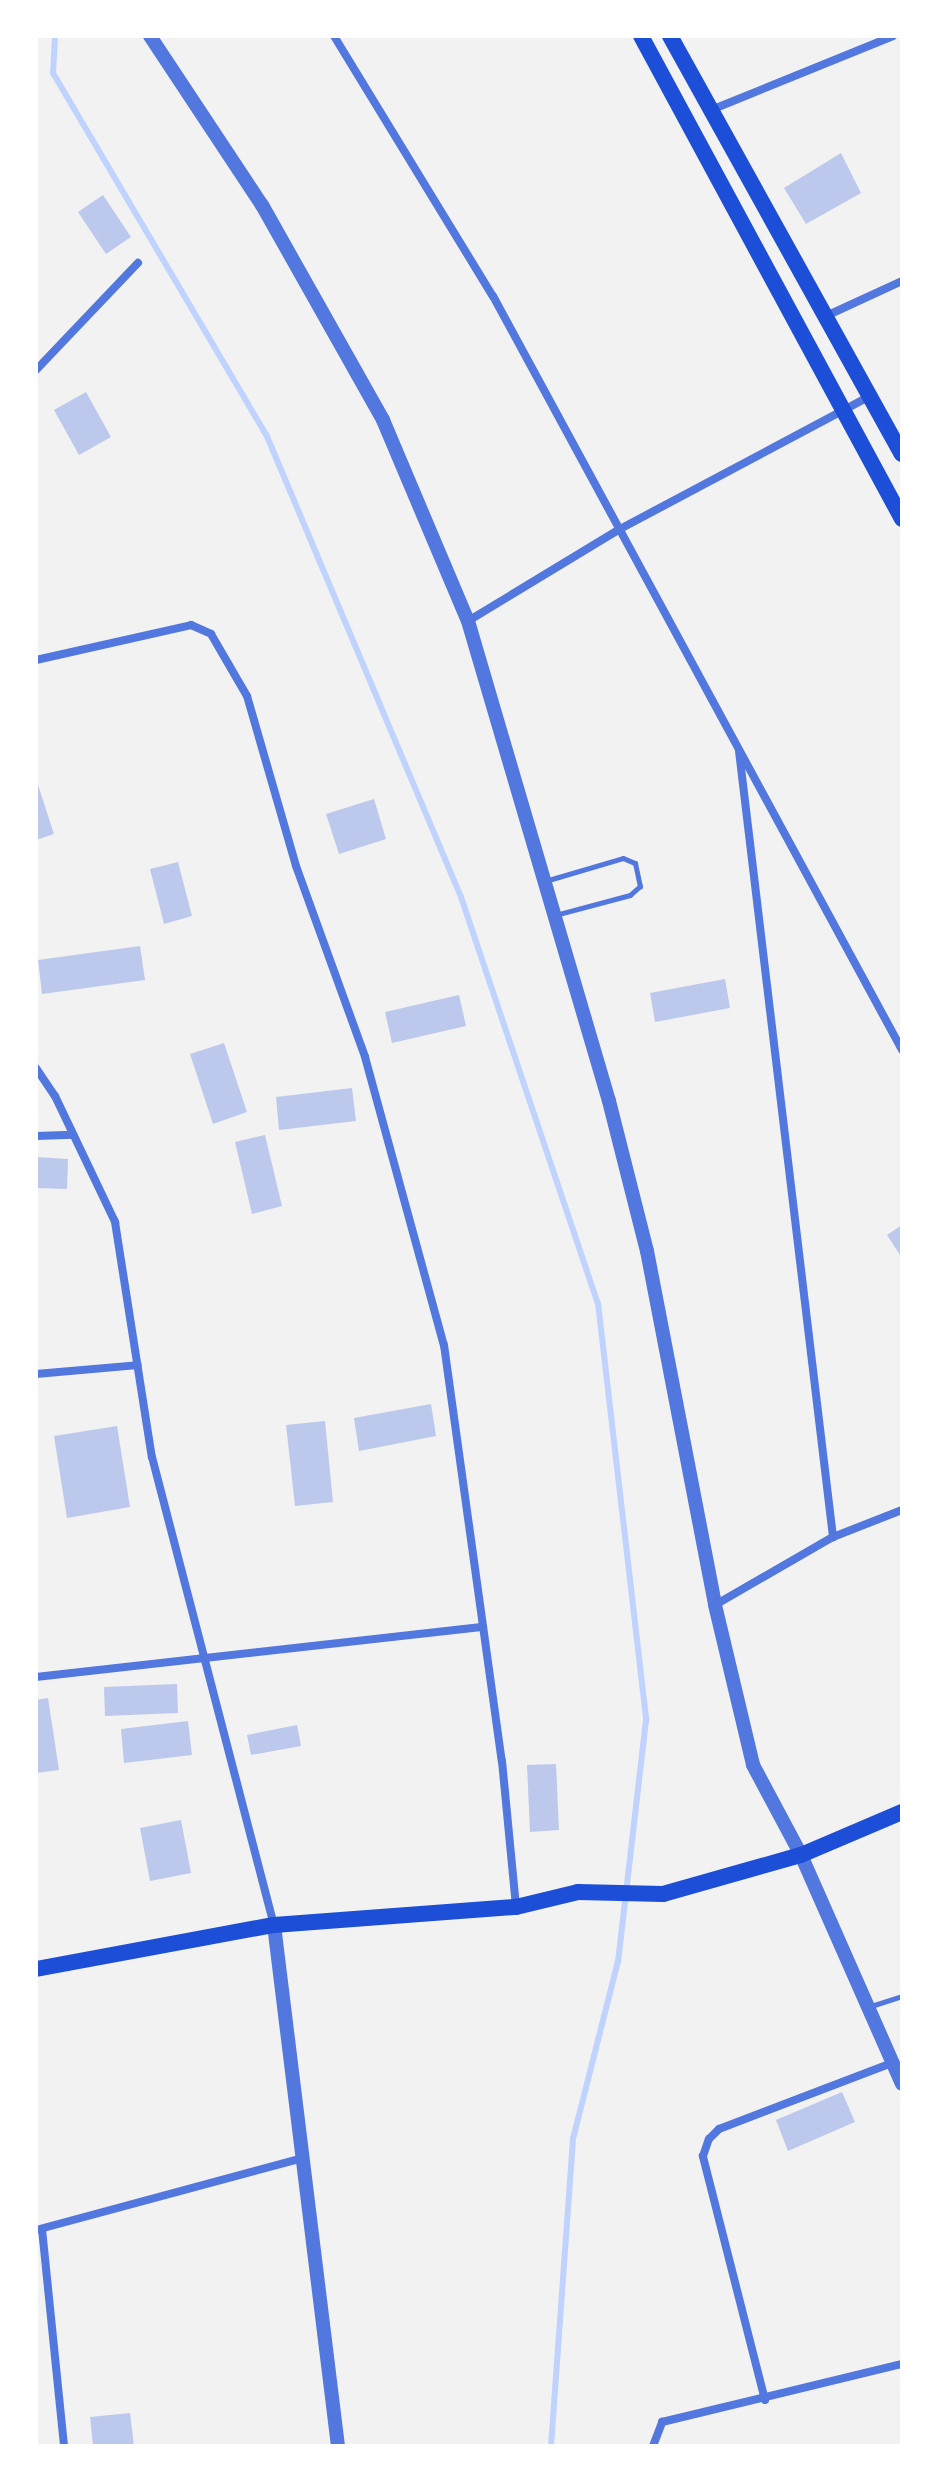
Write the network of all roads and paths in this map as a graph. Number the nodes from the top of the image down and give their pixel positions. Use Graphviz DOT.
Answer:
graph roads {
  1 [pos="150,36"];
  2 [pos="334,36"];
  3 [pos="641,36"];
  4 [pos="670,36"];
  5 [pos="893,36"];
  6 [pos="710,110"];
  7 [pos="138,263"];
  8 [pos="902,281"];
  9 [pos="826,316"];
  10 [pos="36,370"];
  11 [pos="870,396"];
  12 [pos="843,411"];
  13 [pos="902,454"];
  14 [pos="902,519"];
  15 [pos="620,529"];
  16 [pos="468,621"];
  17 [pos="36,660"];
  18 [pos="738,747"];
  19 [pos="544,882"];
  20 [pos="554,916"];
  21 [pos="902,1050"];
  22 [pos="36,1068"];
  23 [pos="73,1135"];
  24 [pos="36,1136"];
  25 [pos="138,1365"];
  26 [pos="36,1374"];
  27 [pos="902,1510"];
  28 [pos="833,1537"];
  29 [pos="715,1605"];
  30 [pos="479,1627"];
  31 [pos="205,1654"];
  32 [pos="36,1677"];
  33 [pos="902,1812"];
  34 [pos="801,1855"];
  35 [pos="516,1907"];
  36 [pos="274,1925"];
  37 [pos="36,1969"];
  38 [pos="902,1996"];
  39 [pos="867,2007"];
  40 [pos="892,2063"];
  41 [pos="902,2084"];
  42 [pos="302,2158"];
  43 [pos="39,2229"];
  44 [pos="902,2364"];
  45 [pos="765,2400"];
  46 [pos="64,2446"];
  47 [pos="338,2446"];
  48 [pos="653,2446"];
  1 -- 16 [label="street"];
  2 -- 15 [label="street"];
  3 -- 12 [label="main road"];
  4 -- 6 [label="main road"];
  5 -- 6 [label="street"];
  6 -- 9 [label="main road"];
  7 -- 10 [label="street"];
  8 -- 9 [label="street"];
  9 -- 11 [label="main road"];
  11 -- 12 [label="street"];
  11 -- 13 [label="main road"];
  12 -- 14 [label="main road"];
  12 -- 15 [label="street"];
  15 -- 16 [label="street"];
  15 -- 18 [label="street"];
  16 -- 19 [label="street"];
  17 -- 30 [label="street"];
  18 -- 21 [label="street"];
  18 -- 28 [label="street"];
  19 -- 20 [label="street"];
  19 -- 20 [label="lane"];
  20 -- 29 [label="street"];
  22 -- 23 [label="street"];
  23 -- 24 [label="street"];
  23 -- 25 [label="street"];
  25 -- 26 [label="street"];
  25 -- 31 [label="street"];
  27 -- 28 [label="street"];
  28 -- 29 [label="street"];
  29 -- 34 [label="street"];
  30 -- 31 [label="street"];
  30 -- 35 [label="street"];
  31 -- 32 [label="street"];
  31 -- 36 [label="street"];
  33 -- 34 [label="main road"];
  34 -- 35 [label="main road"];
  34 -- 39 [label="street"];
  35 -- 36 [label="main road"];
  36 -- 37 [label="main road"];
  36 -- 42 [label="street"];
  38 -- 39 [label="lane"];
  39 -- 40 [label="street"];
  40 -- 41 [label="street"];
  40 -- 45 [label="street"];
  42 -- 43 [label="street"];
  42 -- 47 [label="street"];
  43 -- 46 [label="street"];
  44 -- 45 [label="street"];
  45 -- 48 [label="street"];
}
